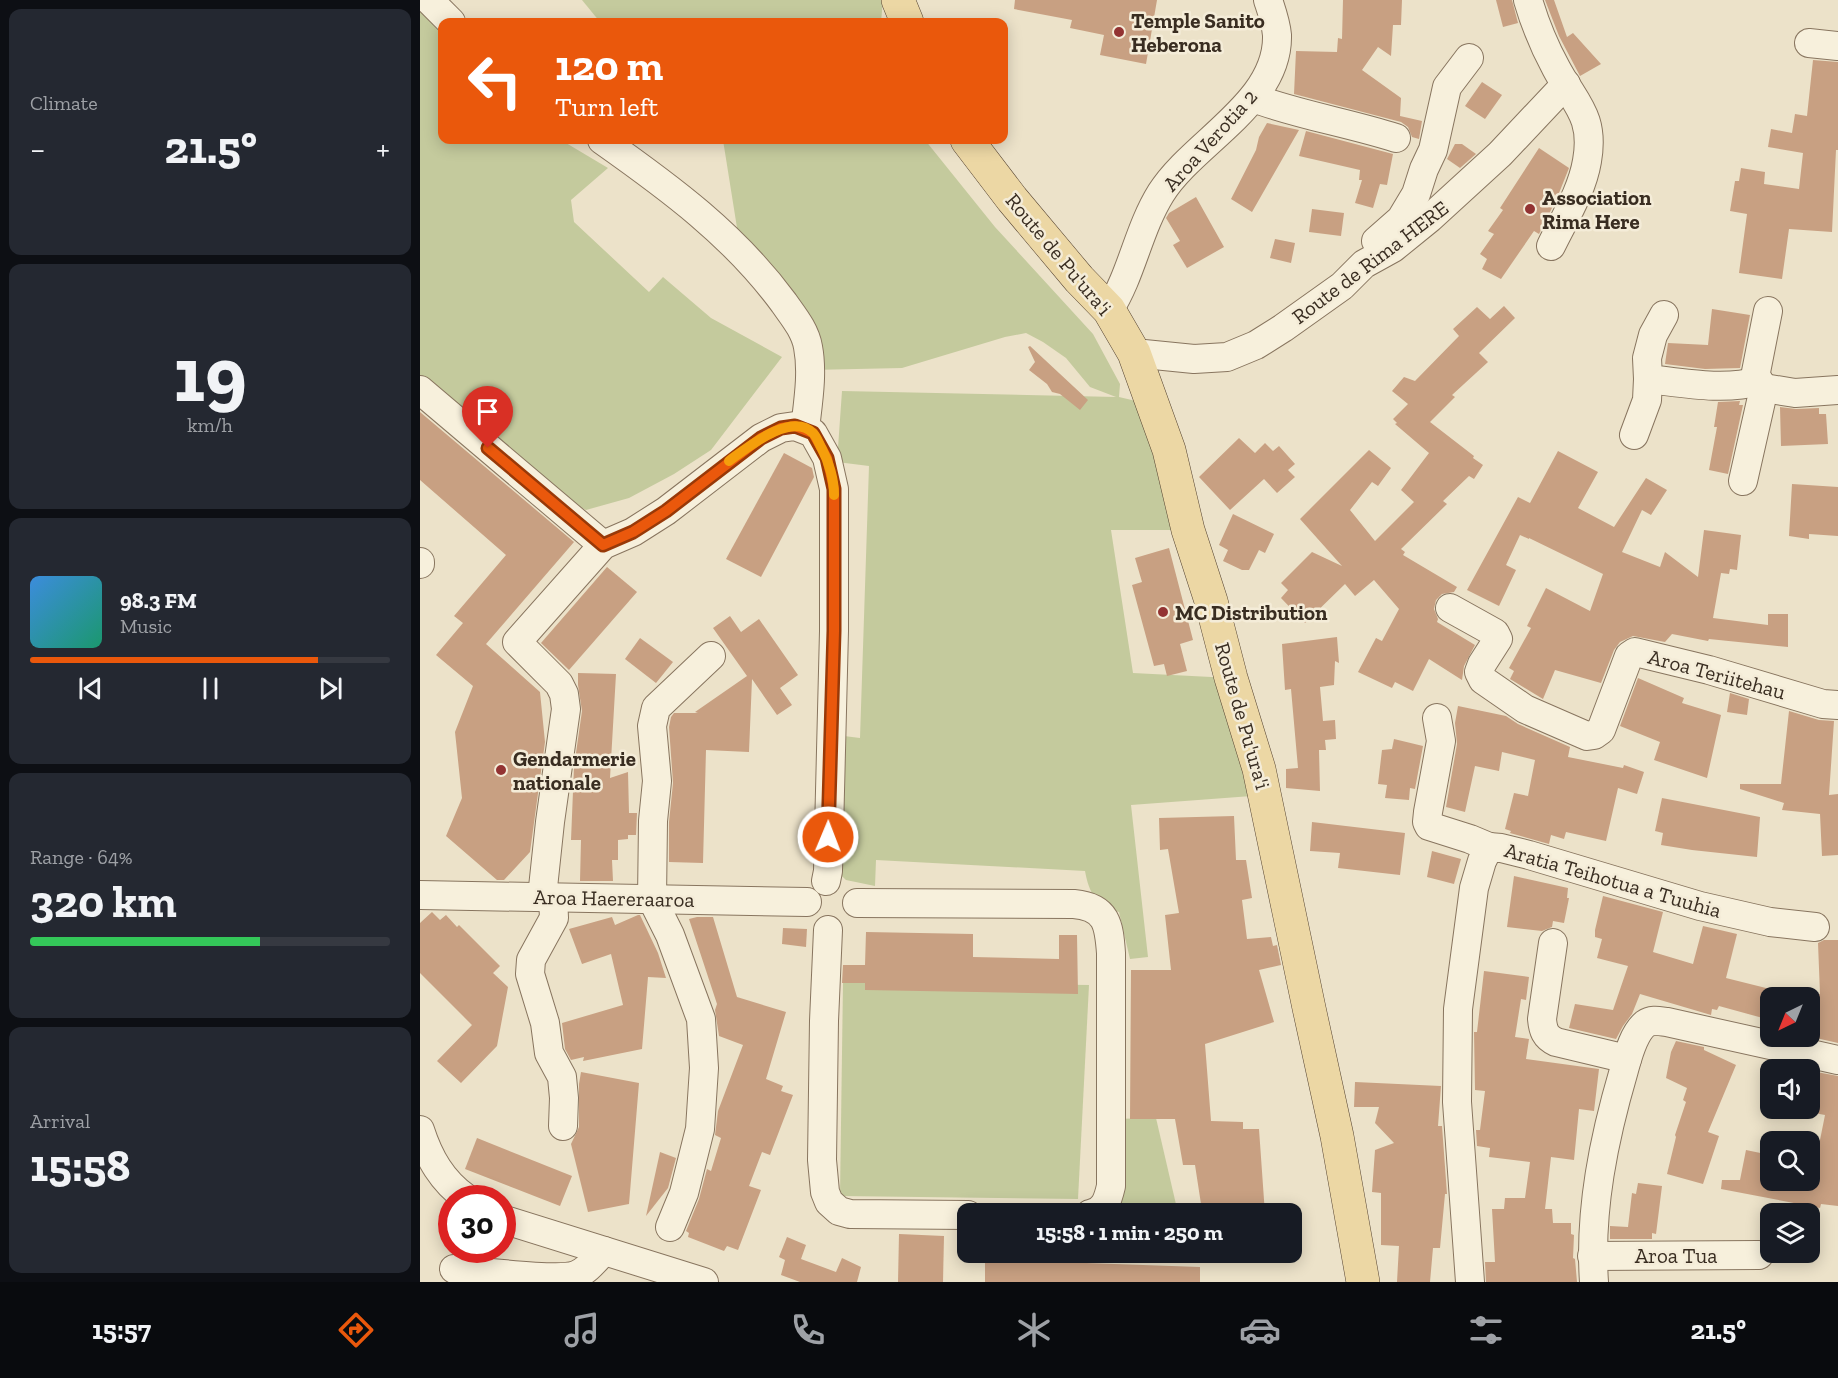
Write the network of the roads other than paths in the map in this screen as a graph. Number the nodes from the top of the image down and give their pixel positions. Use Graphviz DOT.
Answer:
graph roads {
  1 [pos="429,0"];
  2 [pos="898,0"];
  3 [pos="1268,0"];
  4 [pos="1528,0"];
  5 [pos="447,18"];
  6 [pos="905,18"];
  7 [pos="1809,43"];
  8 [pos="1838,46"];
  9 [pos="1469,58"];
  10 [pos="1566,84"];
  11 [pos="1253,98"];
  12 [pos="1396,138"];
  13 [pos="608,144"];
  14 [pos="970,144"];
  15 [pos="1551,246"];
  16 [pos="1342,286"];
  17 [pos="1109,310"];
  18 [pos="1768,311"];
  19 [pos="1664,315"];
  20 [pos="1134,353"];
  21 [pos="1648,379"];
  22 [pos="1761,385"];
  23 [pos="420,390"];
  24 [pos="1838,390"];
  25 [pos="805,429"];
  26 [pos="1634,435"];
  27 [pos="1743,481"];
  28 [pos="603,545"];
  29 [pos="1450,608"];
  30 [pos="711,656"];
  31 [pos="1838,705"];
  32 [pos="1437,718"];
  33 [pos="1489,847"];
  34 [pos="817,891"];
  35 [pos="420,895"];
  36 [pos="547,897"];
  37 [pos="652,899"];
  38 [pos="857,903"];
  39 [pos="1815,927"];
  40 [pos="828,930"];
  41 [pos="1553,943"];
  42 [pos="1628,1059"];
  43 [pos="1838,1060"];
  44 [pos="563,1126"];
  45 [pos="420,1130"];
  46 [pos="426,1164"];
  47 [pos="451,1185"];
  48 [pos="1105,1203"];
  49 [pos="957,1215"];
  50 [pos="516,1223"];
  51 [pos="670,1227"];
  52 [pos="604,1251"];
  53 [pos="1759,1255"];
  54 [pos="454,1269"];
  55 [pos="1593,1269"];
  56 [pos="704,1282"];
  57 [pos="1363,1282"];
  58 [pos="1470,1282"];
  1 -- 5 [label="street"];
  2 -- 6 [label="main road"];
  3 -- 11 [label="street, Aroa Verotia 2"];
  4 -- 10 [label="street"];
  7 -- 8 [label="street"];
  9 -- 16 [label="street"];
  10 -- 15 [label="street"];
  10 -- 16 [label="street, Route de Rima HERE"];
  11 -- 12 [label="street"];
  11 -- 17 [label="street, Aroa Verotia 2"];
  13 -- 25 [label="street"];
  14 -- 17 [label="main road, Route de Pu'ura'i"];
  16 -- 20 [label="street, Route de Rima HERE"];
  17 -- 20 [label="main road, Route de Pu'ura'i"];
  18 -- 22 [label="street"];
  19 -- 21 [label="street"];
  20 -- 57 [label="main road, Route de Pu'ura'i"];
  21 -- 22 [label="street"];
  21 -- 26 [label="street"];
  22 -- 24 [label="street"];
  22 -- 27 [label="street"];
  23 -- 28 [label="street"];
  25 -- 28 [label="street"];
  25 -- 34 [label="street"];
  28 -- 36 [label="street"];
  29 -- 31 [label="street, Aroa Teriitehau"];
  30 -- 37 [label="street"];
  32 -- 33 [label="street"];
  33 -- 39 [label="street, Aratia Teihotua a Tuuhia"];
  33 -- 58 [label="street, Aratia Teihotua a Tuuhia"];
  34 -- 37 [label="street, Aroa Haereraaroa"];
  34 -- 38 [label="street"];
  34 -- 40 [label="street"];
  35 -- 36 [label="street, Aroa Haereraaroa"];
  36 -- 37 [label="street, Aroa Haereraaroa"];
  36 -- 44 [label="street"];
  37 -- 51 [label="street"];
  38 -- 40 [label="street"];
  38 -- 48 [label="street"];
  40 -- 49 [label="street"];
  41 -- 42 [label="street"];
  42 -- 43 [label="street"];
  42 -- 55 [label="street"];
  45 -- 46 [label="street"];
  46 -- 47 [label="street"];
  50 -- 52 [label="street"];
  52 -- 54 [label="street"];
  52 -- 56 [label="street"];
  53 -- 55 [label="street, Aroa Tua"];
}
